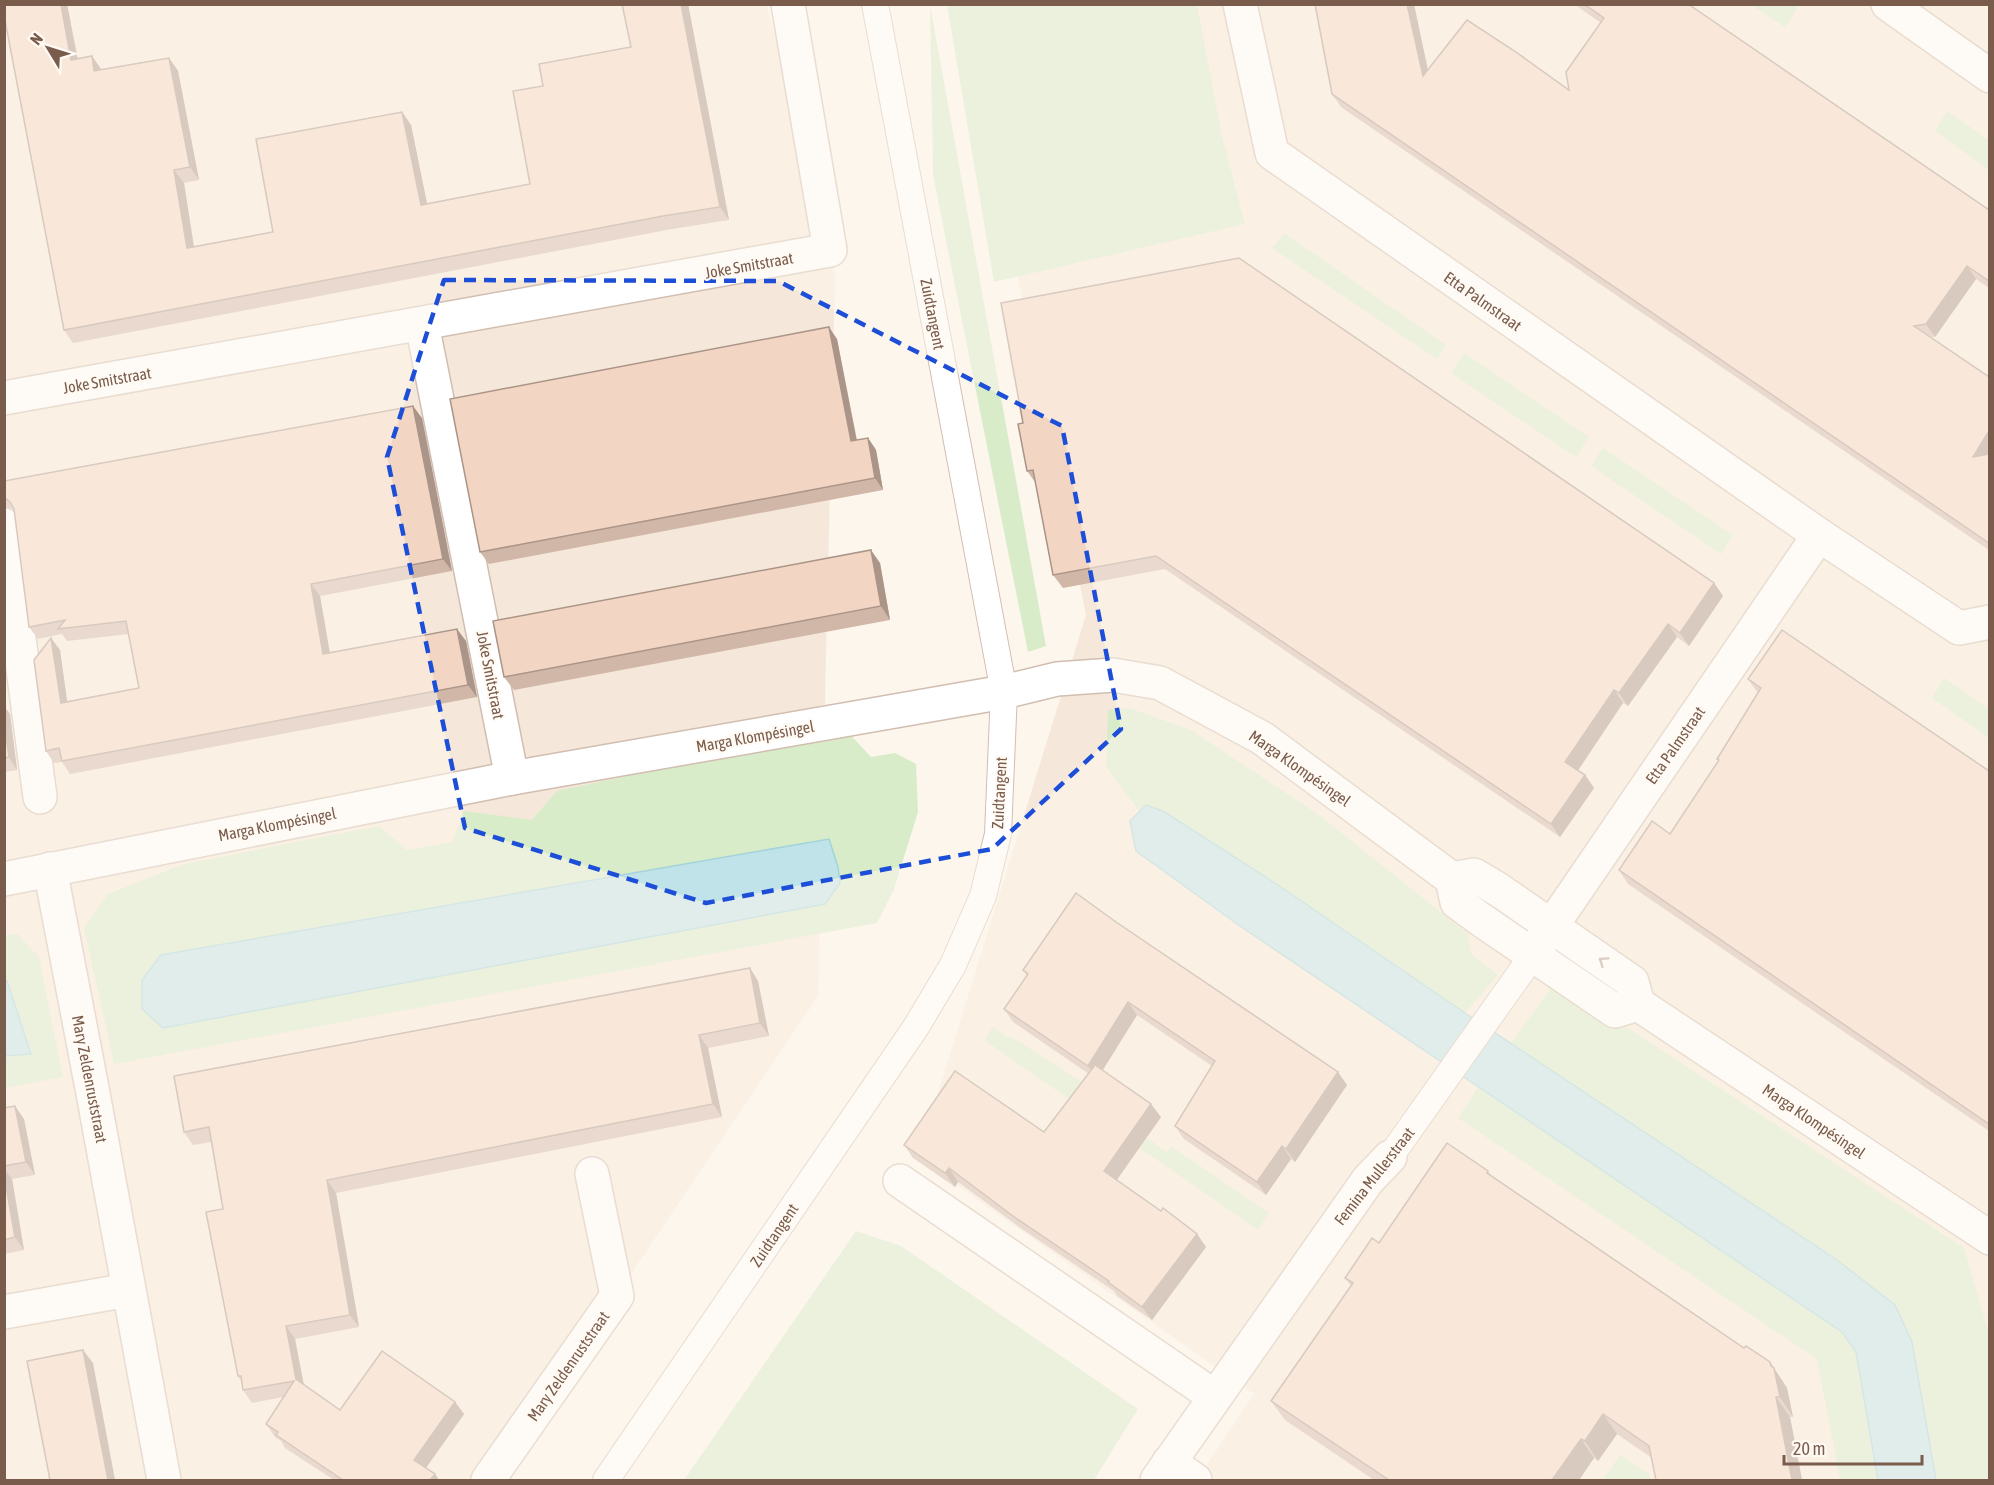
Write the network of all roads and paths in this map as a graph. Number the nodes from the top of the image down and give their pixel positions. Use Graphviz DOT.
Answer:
graph roads {
  1 [pos="788,4"];
  2 [pos="875,4"];
  3 [pos="1240,4"];
  4 [pos="1888,4"];
  5 [pos="1989,76"];
  6 [pos="422,324"];
  7 [pos="4,398"];
  8 [pos="4,525"];
  9 [pos="1820,535"];
  10 [pos="1974,625"];
  11 [pos="1989,649"];
  12 [pos="1004,692"];
  13 [pos="512,778"];
  14 [pos="40,797"];
  15 [pos="50,869"];
  16 [pos="4,879"];
  17 [pos="1452,879"];
  18 [pos="1551,926"];
  19 [pos="1533,954"];
  20 [pos="1638,1004"];
  21 [pos="1390,1157"];
  22 [pos="592,1174"];
  23 [pos="900,1181"];
  24 [pos="1989,1238"];
  25 [pos="128,1290"];
  26 [pos="4,1312"];
  27 [pos="1215,1397"];
  28 [pos="1174,1474"];
  29 [pos="164,1480"];
  30 [pos="488,1480"];
  31 [pos="606,1480"];
  1 -- 6 [label="street, Joke Smitstraat"];
  2 -- 12 [label="lane, Zuidtangent"];
  3 -- 9 [label="street, Etta Palmstraat"];
  4 -- 5 [label="street"];
  6 -- 7 [label="street, Joke Smitstraat"];
  6 -- 13 [label="street, Joke Smitstraat"];
  8 -- 14 [label="street"];
  9 -- 10 [label="street, Etta Palmstraat"];
  9 -- 18 [label="street, Etta Palmstraat"];
  10 -- 11 [label="street, Etta Palmstraat"];
  12 -- 13 [label="street, Marga Klompésingel"];
  12 -- 17 [label="street, Marga Klompésingel"];
  12 -- 31 [label="lane, Zuidtangent"];
  13 -- 15 [label="street, Marga Klompésingel"];
  15 -- 16 [label="street, Marga Klompésingel"];
  15 -- 25 [label="street, Mary Zeldenruststraat"];
  17 -- 18 [label="street"];
  17 -- 19 [label="street"];
  18 -- 19 [label="street, Etta Palmstraat"];
  20 -- 18 [label="street, one-way"];
  19 -- 20 [label="street"];
  19 -- 21 [label="lane, Femina Mullerstraat"];
  20 -- 24 [label="street, Marga Klompésingel"];
  21 -- 27 [label="street, Femina Mullerstraat"];
  22 -- 30 [label="street, Mary Zeldenruststraat"];
  23 -- 27 [label="street"];
  25 -- 26 [label="street"];
  25 -- 29 [label="street, Mary Zeldenruststraat"];
  27 -- 28 [label="street, Femina Mullerstraat"];
}
